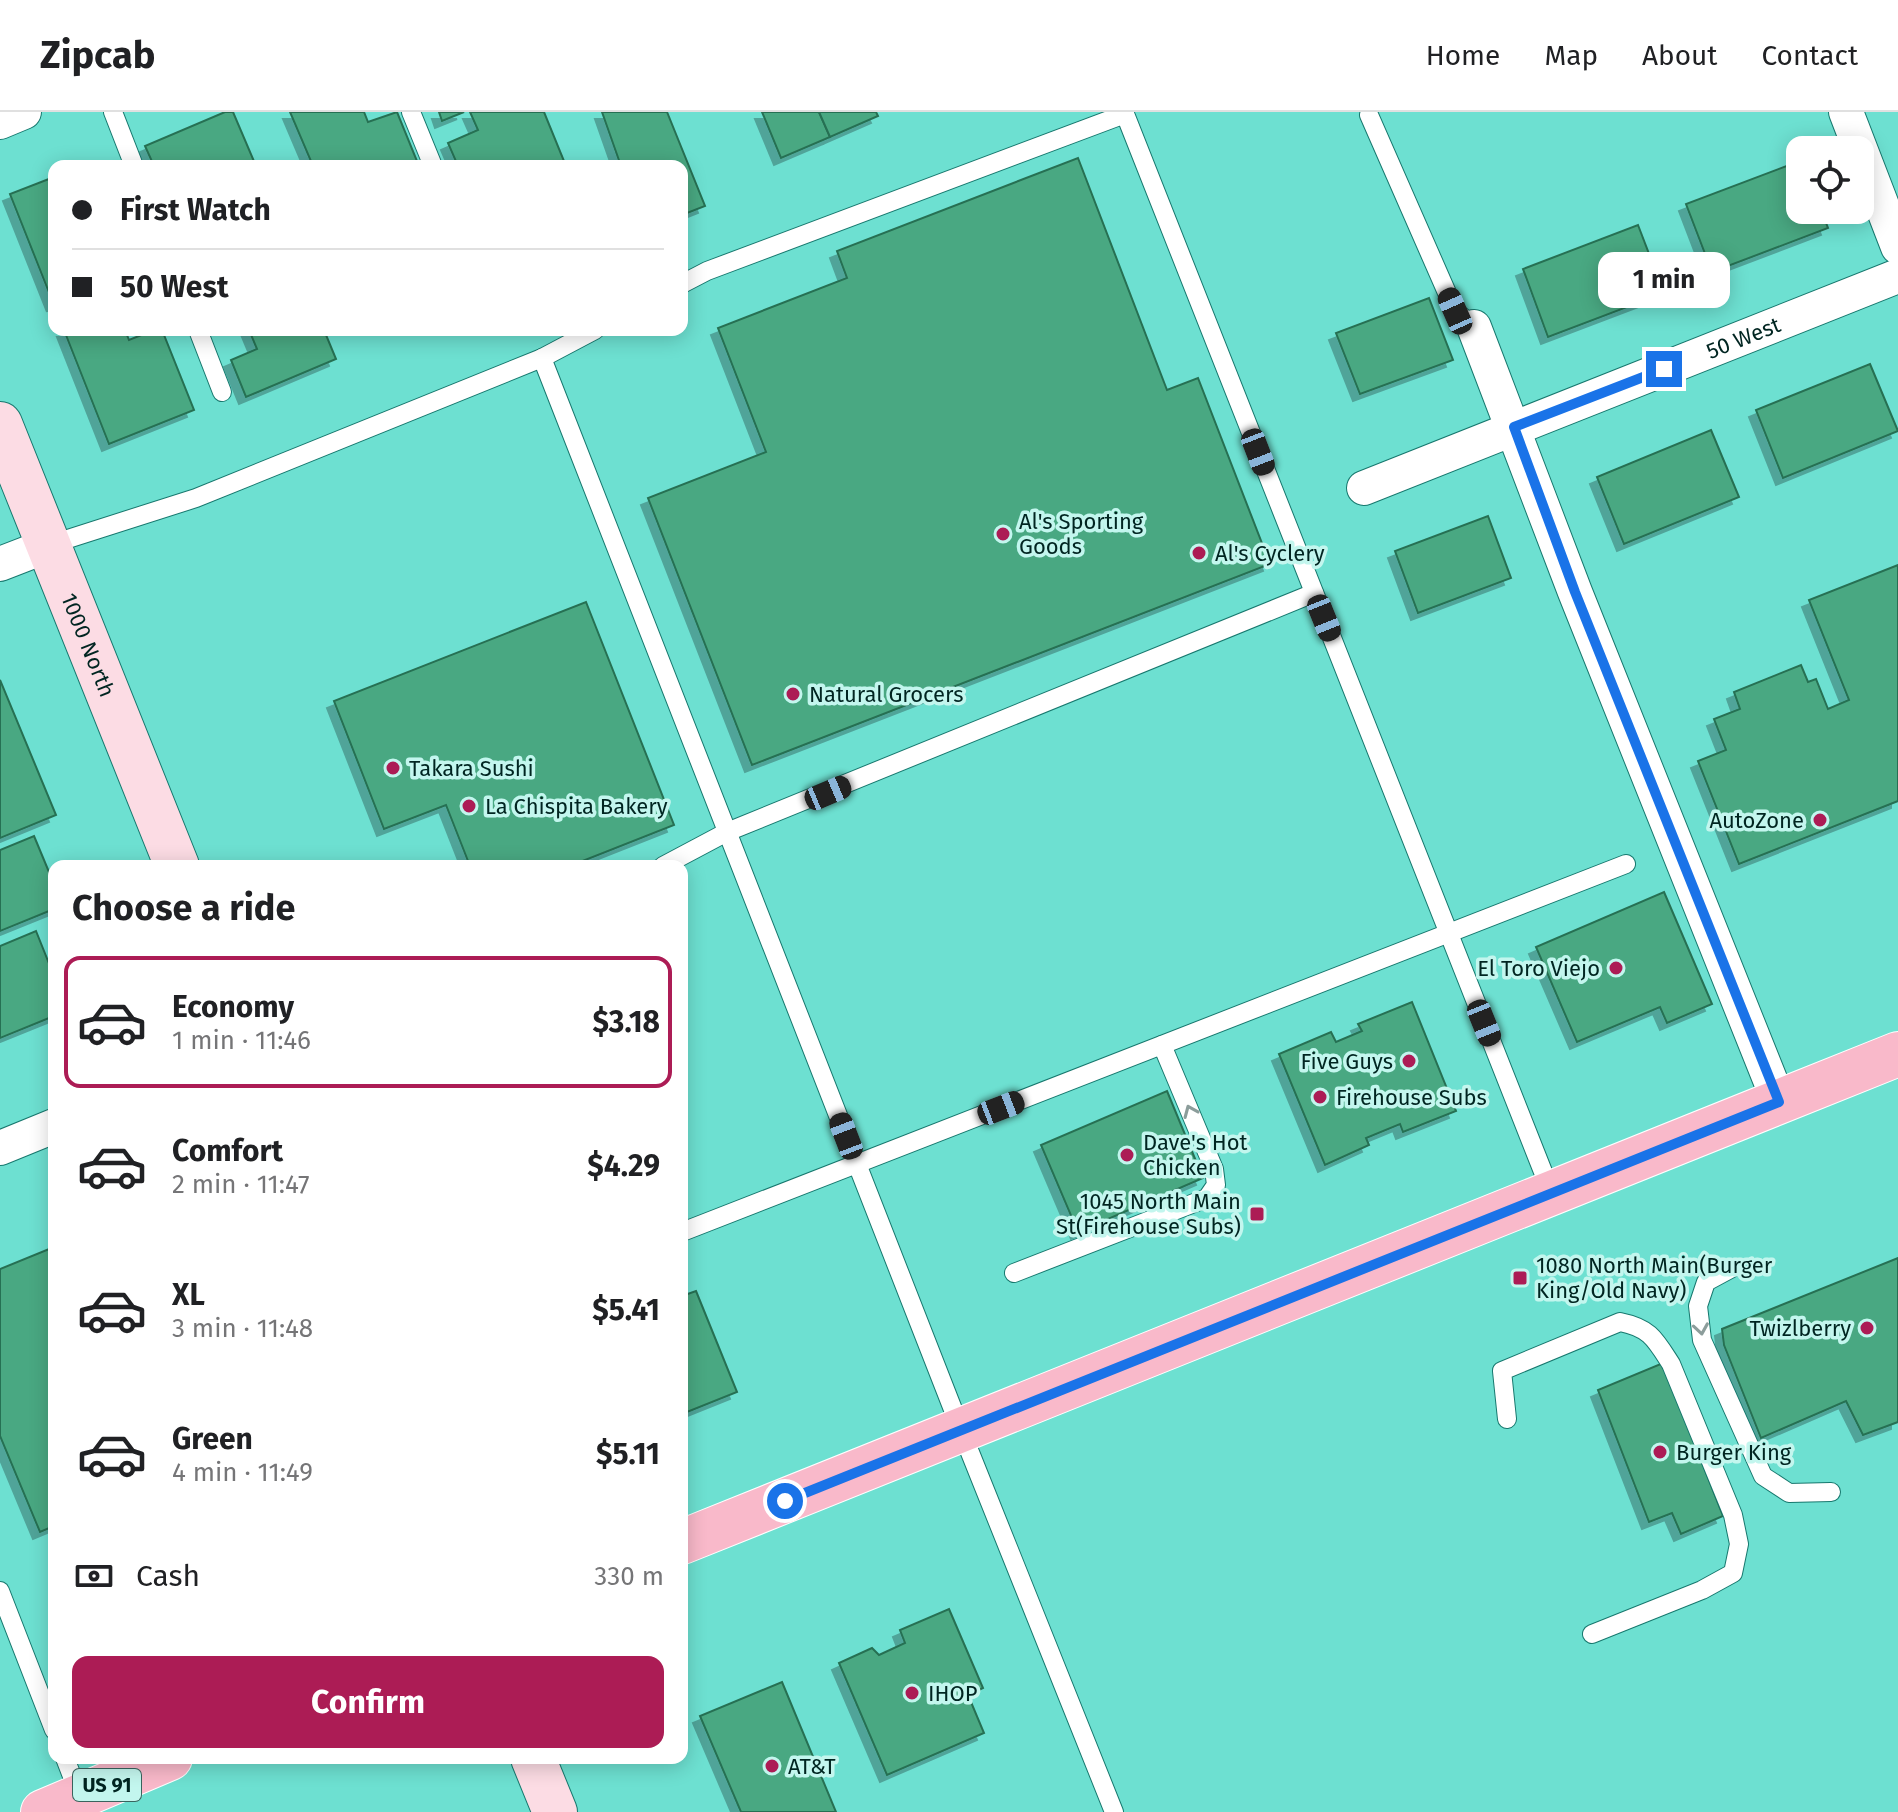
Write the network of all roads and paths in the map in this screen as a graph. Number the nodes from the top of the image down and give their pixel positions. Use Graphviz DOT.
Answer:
graph roads {
  1 [pos="24,112"];
  2 [pos="113,112"];
  3 [pos="411,112"];
  4 [pos="1846,112"];
  5 [pos="1369,115"];
  6 [pos="0,122"];
  7 [pos="132,160"];
  8 [pos="431,160"];
  9 [pos="1898,247"];
  10 [pos="1898,276"];
  11 [pos="688,281"];
  12 [pos="1474,327"];
  13 [pos="200,336"];
  14 [pos="584,336"];
  15 [pos="542,358"];
  16 [pos="222,392"];
  17 [pos="0,424"];
  18 [pos="1514,427"];
  19 [pos="1364,488"];
  20 [pos="49,545"];
  21 [pos="0,564"];
  22 [pos="1314,593"];
  23 [pos="727,832"];
  24 [pos="175,860"];
  25 [pos="674,860"];
  26 [pos="1626,864"];
  27 [pos="1448,933"];
  28 [pos="1162,1045"];
  29 [pos="1898,1054"];
  30 [pos="1779,1102"];
  31 [pos="48,1128"];
  32 [pos="0,1148"];
  33 [pos="857,1164"];
  34 [pos="1551,1192"];
  35 [pos="688,1230"];
  36 [pos="1732,1268"];
  37 [pos="1014,1273"];
  38 [pos="1507,1419"];
  39 [pos="961,1430"];
  40 [pos="1831,1492"];
  41 [pos="688,1540"];
  42 [pos="0,1591"];
  43 [pos="1592,1634"];
  44 [pos="48,1715"];
  45 [pos="149,1764"];
  46 [pos="535,1764"];
  47 [pos="63,1789"];
  48 [pos="555,1812"];
  49 [pos="1114,1812"];
  1 -- 6 [label="street"];
  2 -- 7 [label="lane"];
  3 -- 8 [label="lane"];
  4 -- 9 [label="street"];
  5 -- 12 [label="lane"];
  10 -- 18 [label="street, 50 West"];
  11 -- 22 [label="lane"];
  12 -- 18 [label="street"];
  13 -- 16 [label="lane"];
  14 -- 15 [label="lane"];
  15 -- 20 [label="lane"];
  15 -- 23 [label="lane"];
  17 -- 20 [label="street, 1000 North"];
  18 -- 19 [label="street, 50 West"];
  18 -- 30 [label="street"];
  20 -- 21 [label="street"];
  20 -- 24 [label="street, 1000 North"];
  22 -- 23 [label="lane"];
  22 -- 27 [label="lane"];
  23 -- 25 [label="lane"];
  23 -- 33 [label="lane"];
  26 -- 27 [label="lane"];
  27 -- 28 [label="lane"];
  27 -- 34 [label="lane"];
  28 -- 33 [label="lane"];
  37 -- 28 [label="lane, one-way"];
  29 -- 30 [label="main road"];
  30 -- 34 [label="main road"];
  31 -- 32 [label="street"];
  33 -- 35 [label="lane"];
  33 -- 39 [label="lane"];
  34 -- 39 [label="main road"];
  36 -- 40 [label="lane, one-way"];
  38 -- 43 [label="lane"];
  39 -- 41 [label="main road"];
  39 -- 49 [label="lane"];
  42 -- 44 [label="lane"];
  45 -- 47 [label="main road, US 91"];
  46 -- 48 [label="street"];
}
